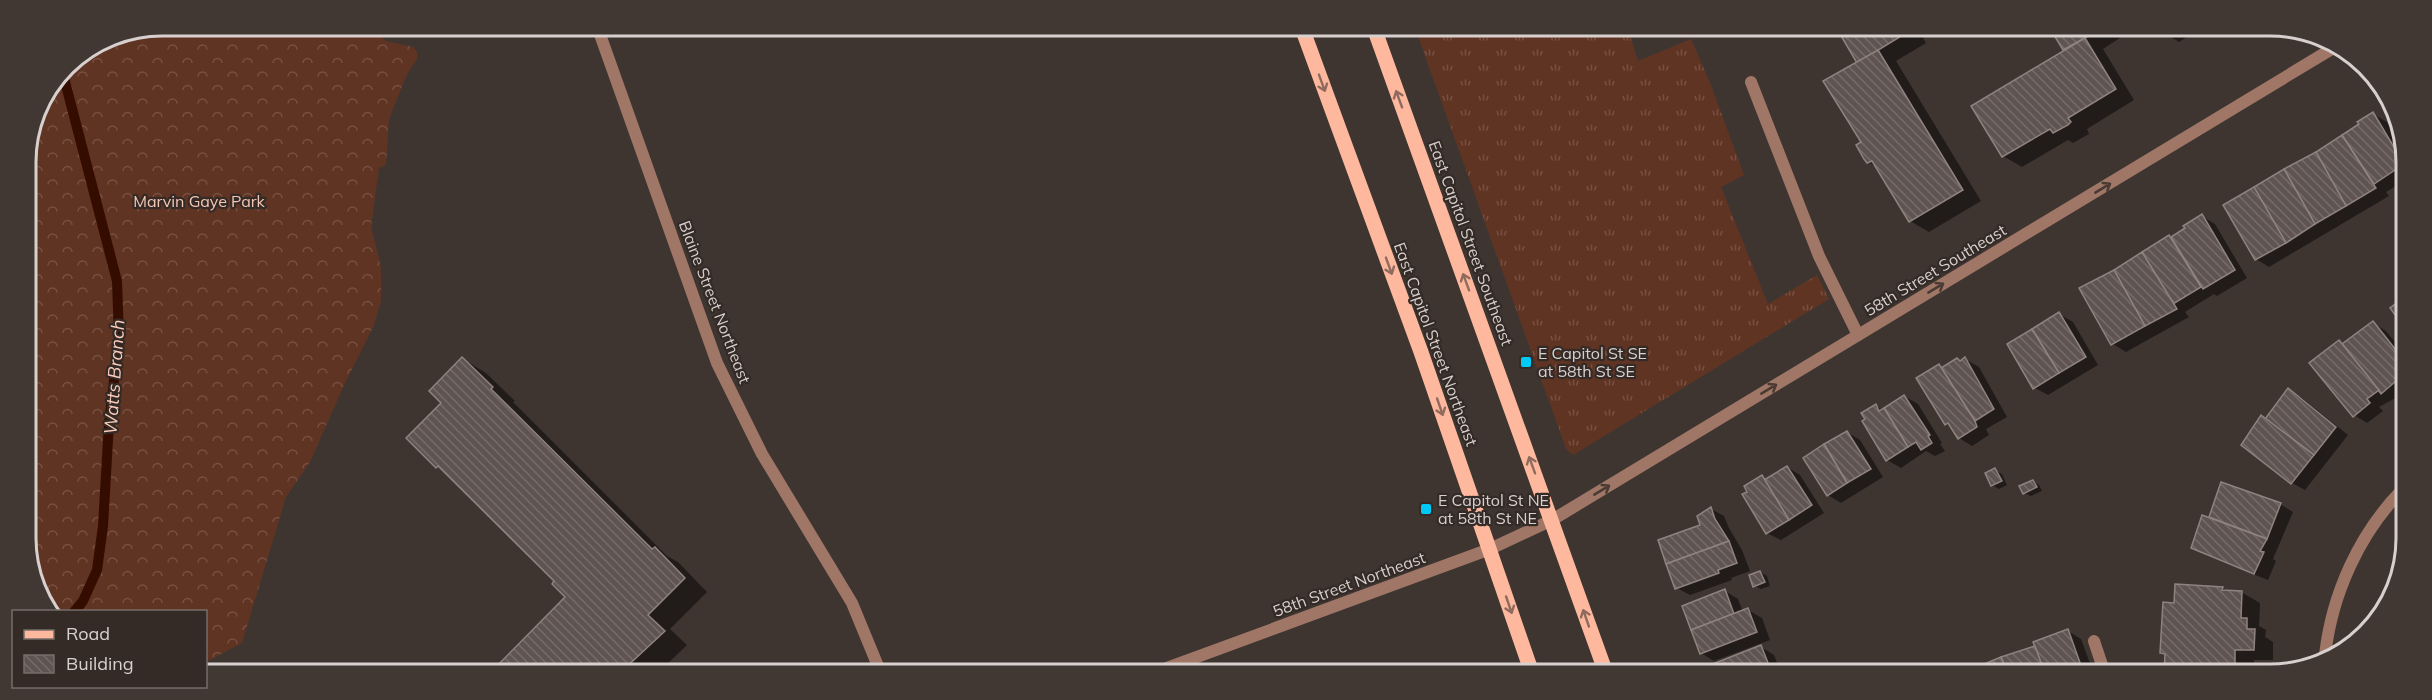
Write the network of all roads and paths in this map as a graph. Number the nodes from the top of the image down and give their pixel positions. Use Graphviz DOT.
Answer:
graph roads {
  1 [pos="601,36"];
  2 [pos="1305,36"];
  3 [pos="1377,36"];
  4 [pos="2329,51"];
  5 [pos="1751,82"];
  6 [pos="1858,335"];
  7 [pos="2396,498"];
  8 [pos="1552,520"];
  9 [pos="1490,549"];
  10 [pos="2094,641"];
  11 [pos="2326,650"];
  12 [pos="877,664"];
  13 [pos="1178,664"];
  14 [pos="1529,664"];
  15 [pos="1603,664"];
  16 [pos="2102,664"];
  1 -- 12 [label="street, Blaine Street Northeast"];
  2 -- 9 [label="main road, East Capitol Street Northeast, one-way"];
  8 -- 3 [label="main road, East Capitol Street Southeast, one-way"];
  6 -- 4 [label="street, 58th Street Southeast, one-way"];
  5 -- 6 [label="street"];
  8 -- 6 [label="street, 58th Street Southeast, one-way"];
  7 -- 11 [label="street"];
  8 -- 9 [label="street, 58th Street Northeast"];
  15 -- 8 [label="main road, East Capitol Street Southeast, one-way"];
  9 -- 13 [label="street, 58th Street Northeast"];
  9 -- 14 [label="main road, East Capitol Street Northeast, one-way"];
  10 -- 16 [label="street"];
}
